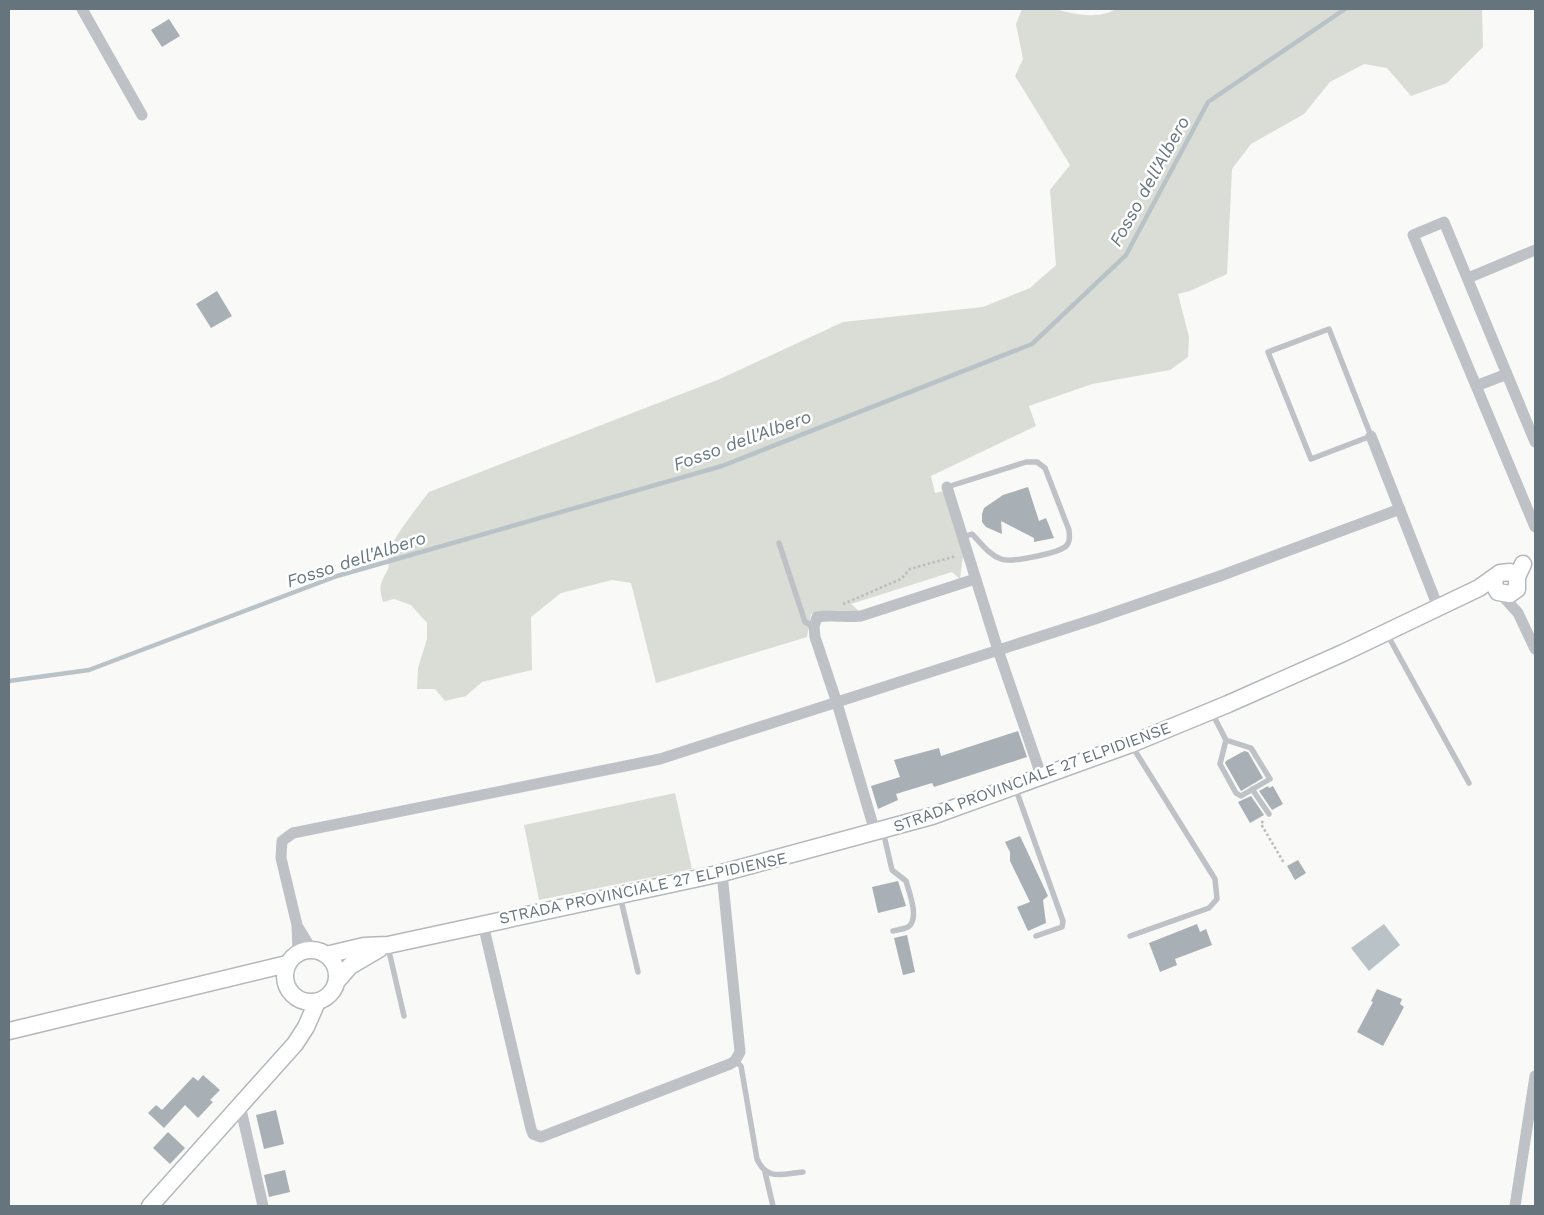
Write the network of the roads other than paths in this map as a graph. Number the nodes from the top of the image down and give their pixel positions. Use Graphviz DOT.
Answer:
graph roads {
  1 [pos="82,9"];
  2 [pos="142,115"];
  3 [pos="1535,250"];
  4 [pos="1468,278"];
  5 [pos="1507,374"];
  6 [pos="1476,386"];
  7 [pos="1371,436"];
  8 [pos="1535,442"];
  9 [pos="947,488"];
  10 [pos="1400,509"];
  11 [pos="1535,527"];
  12 [pos="963,537"];
  13 [pos="779,543"];
  14 [pos="1508,577"];
  15 [pos="976,579"];
  16 [pos="1438,607"];
  17 [pos="1518,613"];
  18 [pos="814,627"];
  19 [pos="1386,632"];
  20 [pos="1535,649"];
  21 [pos="998,650"];
  22 [pos="837,703"];
  23 [pos="1211,711"];
  24 [pos="1226,740"];
  25 [pos="1132,744"];
  26 [pos="1041,775"];
  27 [pos="1469,783"];
  28 [pos="1015,787"];
  29 [pos="1252,790"];
  30 [pos="1269,814"];
  31 [pos="879,832"];
  32 [pos="722,873"];
  33 [pos="620,894"];
  34 [pos="482,924"];
  35 [pos="892,931"];
  36 [pos="1036,936"];
  37 [pos="1130,936"];
  38 [pos="388,945"];
  39 [pos="306,955"];
  40 [pos="258,971"];
  41 [pos="638,972"];
  42 [pos="336,982"];
  43 [pos="290,991"];
  44 [pos="316,1002"];
  45 [pos="404,1016"];
  46 [pos="9,1031"];
  47 [pos="295,1044"];
  48 [pos="735,1061"];
  49 [pos="1535,1076"];
  50 [pos="237,1108"];
  51 [pos="765,1172"];
  52 [pos="803,1172"];
  53 [pos="150,1206"];
  54 [pos="263,1206"];
  55 [pos="773,1206"];
  56 [pos="1516,1206"];
  1 -- 2 [label="street"];
  3 -- 4 [label="street"];
  4 -- 5 [label="street"];
  4 -- 6 [label="street"];
  5 -- 6 [label="street"];
  5 -- 8 [label="street"];
  6 -- 11 [label="street"];
  7 -- 7 [label="lane"];
  7 -- 10 [label="street"];
  9 -- 12 [label="street"];
  9 -- 12 [label="lane"];
  10 -- 16 [label="street"];
  10 -- 21 [label="street"];
  12 -- 15 [label="street"];
  13 -- 18 [label="lane"];
  14 -- 16 [label="main road, STRADA PROVINCIALE 27 ELPIDIENSE"];
  14 -- 17 [label="street"];
  14 -- 17 [label="street"];
  15 -- 18 [label="street"];
  15 -- 21 [label="street"];
  16 -- 19 [label="main road, STRADA PROVINCIALE 27 ELPIDIENSE"];
  17 -- 20 [label="street"];
  18 -- 22 [label="street"];
  19 -- 23 [label="main road, STRADA PROVINCIALE 27 ELPIDIENSE"];
  19 -- 27 [label="lane"];
  21 -- 22 [label="street"];
  21 -- 26 [label="street"];
  22 -- 31 [label="street"];
  22 -- 39 [label="street"];
  23 -- 24 [label="lane"];
  23 -- 25 [label="main road, STRADA PROVINCIALE 27 ELPIDIENSE"];
  24 -- 29 [label="lane"];
  24 -- 29 [label="lane"];
  25 -- 26 [label="main road, STRADA PROVINCIALE 27 ELPIDIENSE"];
  25 -- 37 [label="lane"];
  26 -- 28 [label="main road, STRADA PROVINCIALE 27 ELPIDIENSE"];
  28 -- 31 [label="main road, STRADA PROVINCIALE 27 ELPIDIENSE"];
  28 -- 36 [label="lane"];
  29 -- 30 [label="lane"];
  31 -- 32 [label="main road, STRADA PROVINCIALE 27 ELPIDIENSE"];
  31 -- 35 [label="lane"];
  32 -- 33 [label="main road, STRADA PROVINCIALE 27 ELPIDIENSE"];
  32 -- 48 [label="street"];
  33 -- 34 [label="main road, STRADA PROVINCIALE 27 ELPIDIENSE"];
  33 -- 41 [label="lane"];
  34 -- 38 [label="main road, STRADA PROVINCIALE 27 ELPIDIENSE"];
  34 -- 48 [label="street"];
  38 -- 39 [label="main road, STRADA PROVINCIALE 27 ELPIDIENSE"];
  38 -- 42 [label="main road, STRADA PROVINCIALE 27 ELPIDIENSE"];
  38 -- 45 [label="lane"];
  39 -- 40 [label="main road, STRADA PROVINCIALE 27 ELPIDIENSE"];
  39 -- 42 [label="main road"];
  39 -- 43 [label="main road"];
  40 -- 43 [label="main road"];
  40 -- 46 [label="main road, STRADA PROVINCIALE 27 ELPIDIENSE"];
  42 -- 44 [label="main road, STRADA PROVINCIALE 27 ELPIDIENSE"];
  43 -- 44 [label="main road"];
  43 -- 47 [label="main road"];
  44 -- 47 [label="main road"];
  47 -- 50 [label="main road"];
  48 -- 51 [label="lane"];
  49 -- 56 [label="street"];
  50 -- 53 [label="main road"];
  50 -- 54 [label="street"];
  51 -- 52 [label="lane"];
  51 -- 55 [label="lane"];
}
